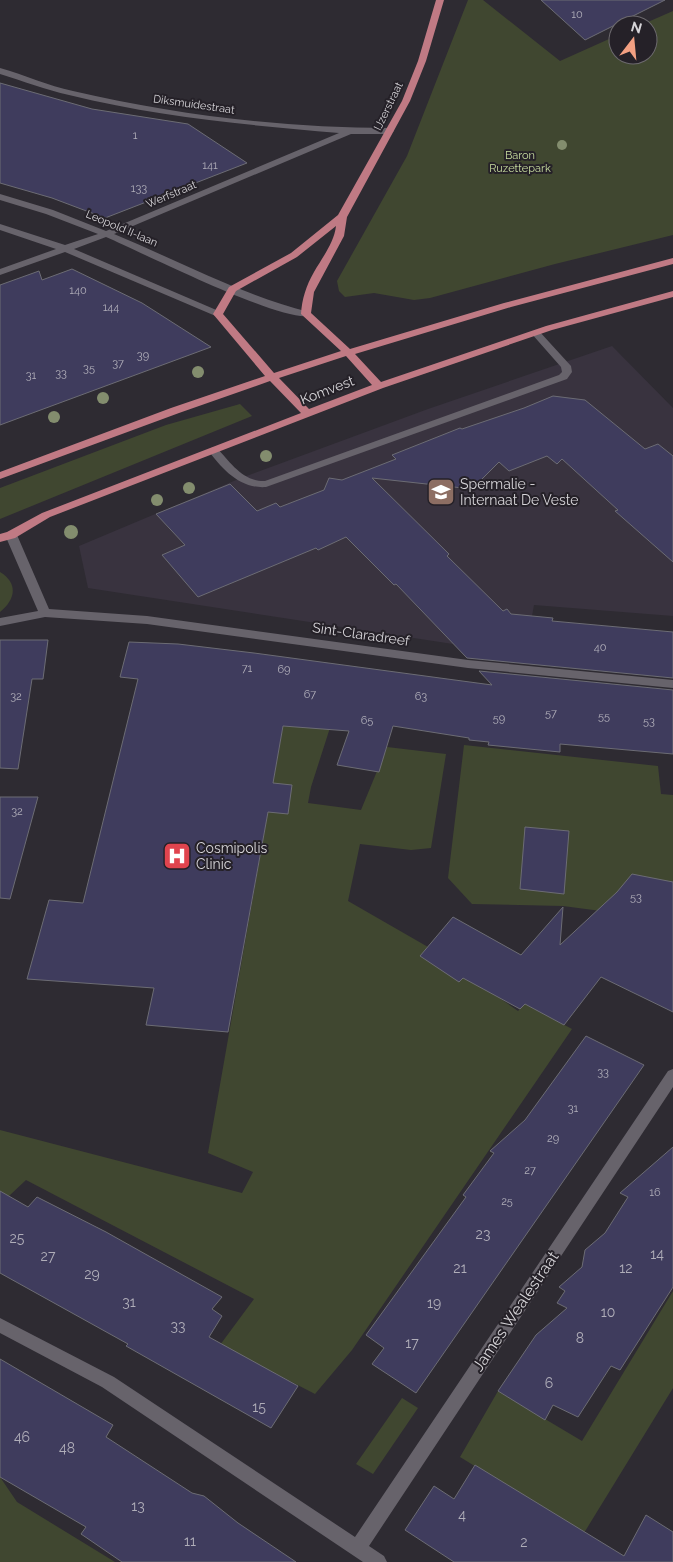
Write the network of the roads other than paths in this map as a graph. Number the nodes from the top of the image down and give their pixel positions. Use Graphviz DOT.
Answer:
graph roads {
  1 [pos="440,0"];
  2 [pos="0,71"];
  3 [pos="349,131"];
  4 [pos="390,131"];
  5 [pos="0,197"];
  6 [pos="342,217"];
  7 [pos="0,226"];
  8 [pos="106,234"];
  9 [pos="64,248"];
  10 [pos="673,261"];
  11 [pos="0,272"];
  12 [pos="232,289"];
  13 [pos="673,294"];
  14 [pos="218,314"];
  15 [pos="306,314"];
  16 [pos="536,333"];
  17 [pos="348,352"];
  18 [pos="272,377"];
  19 [pos="379,386"];
  20 [pos="307,413"];
  21 [pos="213,450"];
  22 [pos="0,476"];
  23 [pos="6,536"];
  24 [pos="45,613"];
  25 [pos="0,622"];
  26 [pos="673,684"];
  27 [pos="673,1075"];
  28 [pos="0,1325"];
  29 [pos="357,1548"];
  30 [pos="378,1562"];
  1 -- 4 [label="main road, IJzerstraat"];
  2 -- 3 [label="street, Diksmuidestraat"];
  3 -- 4 [label="street, Diksmuidestraat"];
  3 -- 8 [label="street, Werfstraat"];
  4 -- 6 [label="main road, IJzerstraat"];
  5 -- 8 [label="street, Leopold II-laan"];
  6 -- 12 [label="main road, IJzerstraat"];
  6 -- 15 [label="main road, IJzerstraat"];
  7 -- 9 [label="street"];
  8 -- 9 [label="street, Werfstraat"];
  8 -- 12 [label="street, Leopold II-laan"];
  9 -- 11 [label="street, Werfstraat"];
  9 -- 14 [label="street"];
  10 -- 17 [label="main road, Komvest"];
  12 -- 14 [label="main road"];
  12 -- 15 [label="street, Leopold II-laan"];
  13 -- 16 [label="main road, Komvest"];
  14 -- 18 [label="main road"];
  15 -- 17 [label="main road, Leopold II-laan"];
  16 -- 19 [label="main road, Komvest"];
  16 -- 21 [label="street"];
  17 -- 18 [label="main road, Komvest"];
  17 -- 19 [label="main road, Leopold II-laan"];
  18 -- 20 [label="main road"];
  18 -- 22 [label="main road, Komvest"];
  19 -- 20 [label="main road, Komvest"];
  20 -- 21 [label="main road, Komvest"];
  21 -- 23 [label="main road, Komvest"];
  23 -- 24 [label="street"];
  24 -- 25 [label="street, Sint-Claradreef"];
  24 -- 26 [label="street, Sint-Claradreef"];
  27 -- 29 [label="street, James Wealestraat"];
  28 -- 29 [label="street"];
  29 -- 30 [label="street"];
}
